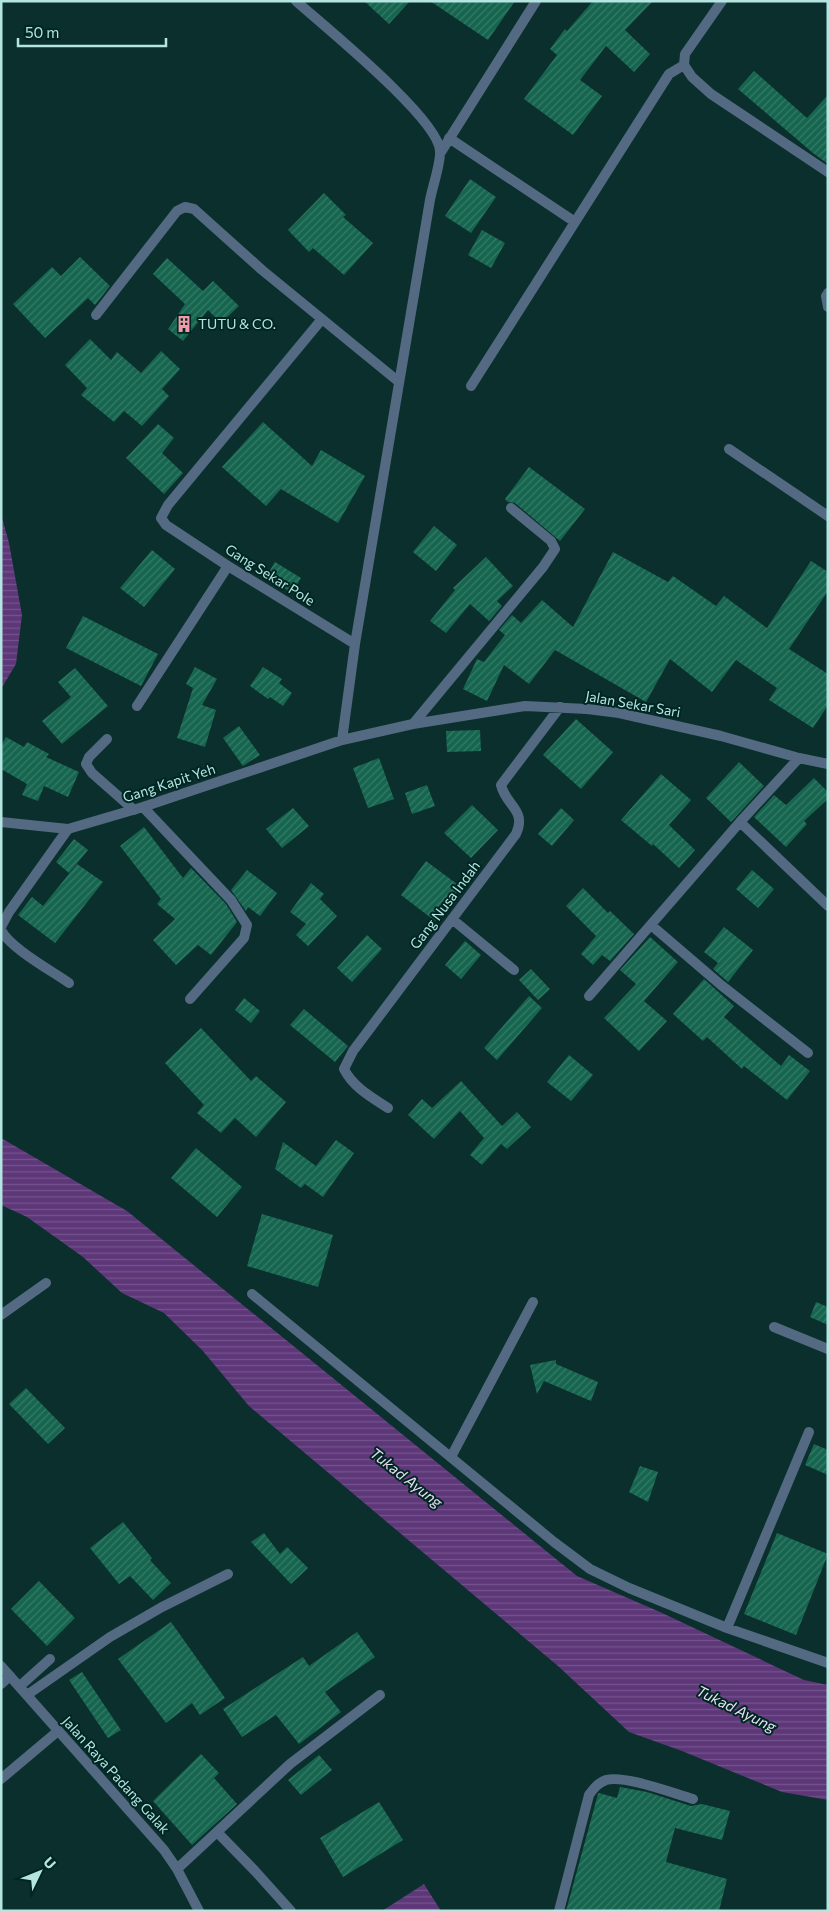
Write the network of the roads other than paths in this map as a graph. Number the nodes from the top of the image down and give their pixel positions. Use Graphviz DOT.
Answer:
graph roads {
  1 [pos="296,1"];
  2 [pos="722,1"];
  3 [pos="535,2"];
  4 [pos="684,65"];
  5 [pos="449,138"];
  6 [pos="441,152"];
  7 [pos="828,172"];
  8 [pos="575,222"];
  9 [pos="828,293"];
  10 [pos="828,306"];
  11 [pos="96,315"];
  12 [pos="322,319"];
  13 [pos="399,382"];
  14 [pos="471,386"];
  15 [pos="729,449"];
  16 [pos="511,508"];
  17 [pos="828,516"];
  18 [pos="228,566"];
  19 [pos="354,644"];
  20 [pos="137,706"];
  21 [pos="560,707"];
  22 [pos="413,724"];
  23 [pos="107,739"];
  24 [pos="342,740"];
  25 [pos="799,758"];
  26 [pos="828,764"];
  27 [pos="139,808"];
  28 [pos="1,822"];
  29 [pos="740,822"];
  30 [pos="68,829"];
  31 [pos="828,906"];
  32 [pos="452,919"];
  33 [pos="651,925"];
  34 [pos="1,929"];
  35 [pos="514,970"];
  36 [pos="69,983"];
  37 [pos="590,996"];
  38 [pos="190,999"];
  39 [pos="808,1053"];
  40 [pos="388,1108"];
  41 [pos="46,1284"];
  42 [pos="252,1294"];
  43 [pos="532,1302"];
  44 [pos="1,1315"];
  45 [pos="774,1327"];
  46 [pos="828,1349"];
  47 [pos="809,1432"];
  48 [pos="451,1457"];
  49 [pos="228,1574"];
  50 [pos="727,1628"];
  51 [pos="50,1659"];
  52 [pos="828,1663"];
  53 [pos="1,1666"];
  54 [pos="10,1676"];
  55 [pos="1,1684"];
  56 [pos="20,1686"];
  57 [pos="27,1695"];
  58 [pos="380,1695"];
  59 [pos="58,1731"];
  60 [pos="1,1779"];
  61 [pos="693,1798"];
  62 [pos="218,1833"];
  63 [pos="177,1869"];
  64 [pos="199,1911"];
  65 [pos="291,1911"];
  66 [pos="559,1911"];
  1 -- 6 [label="street"];
  2 -- 4 [label="street"];
  3 -- 5 [label="street"];
  4 -- 7 [label="street"];
  4 -- 8 [label="street"];
  5 -- 6 [label="street"];
  5 -- 8 [label="street"];
  6 -- 13 [label="street"];
  8 -- 14 [label="street"];
  9 -- 10 [label="street"];
  11 -- 12 [label="street"];
  12 -- 13 [label="street"];
  12 -- 18 [label="street, Gang Sekar Pole"];
  13 -- 19 [label="street"];
  15 -- 17 [label="street"];
  16 -- 22 [label="street"];
  18 -- 19 [label="street, Gang Sekar Pole"];
  18 -- 20 [label="street"];
  19 -- 24 [label="street"];
  21 -- 22 [label="street, Jalan Sekar Sari"];
  21 -- 25 [label="street, Jalan Sekar Sari"];
  21 -- 32 [label="street, Gang Nusa Indah"];
  22 -- 24 [label="street, Jalan Sekar Sari"];
  23 -- 27 [label="street"];
  24 -- 27 [label="street, Gang Kapit Yeh"];
  25 -- 26 [label="street, Jalan Sekar Sari"];
  25 -- 29 [label="street"];
  27 -- 30 [label="street, Gang Kapit Yeh"];
  27 -- 38 [label="street"];
  28 -- 30 [label="street, Gang Kapit Yeh"];
  29 -- 31 [label="street"];
  29 -- 33 [label="street"];
  30 -- 34 [label="street"];
  32 -- 35 [label="street"];
  32 -- 40 [label="street, Gang Nusa Indah"];
  33 -- 37 [label="street"];
  33 -- 39 [label="street"];
  34 -- 36 [label="street"];
  41 -- 44 [label="street"];
  42 -- 48 [label="street"];
  43 -- 48 [label="street"];
  45 -- 46 [label="street"];
  47 -- 50 [label="street"];
  48 -- 50 [label="street"];
  49 -- 57 [label="street"];
  50 -- 52 [label="street"];
  51 -- 56 [label="street"];
  53 -- 54 [label="street, Jalan Raya Padang Galak"];
  54 -- 55 [label="street"];
  54 -- 56 [label="street, Jalan Raya Padang Galak"];
  56 -- 57 [label="street, Jalan Raya Padang Galak"];
  57 -- 59 [label="street, Jalan Raya Padang Galak"];
  58 -- 62 [label="street"];
  59 -- 60 [label="street"];
  59 -- 63 [label="street, Jalan Raya Padang Galak"];
  61 -- 66 [label="street"];
  62 -- 63 [label="street"];
  62 -- 65 [label="street"];
  63 -- 64 [label="street, Jalan Raya Padang Galak"];
}
